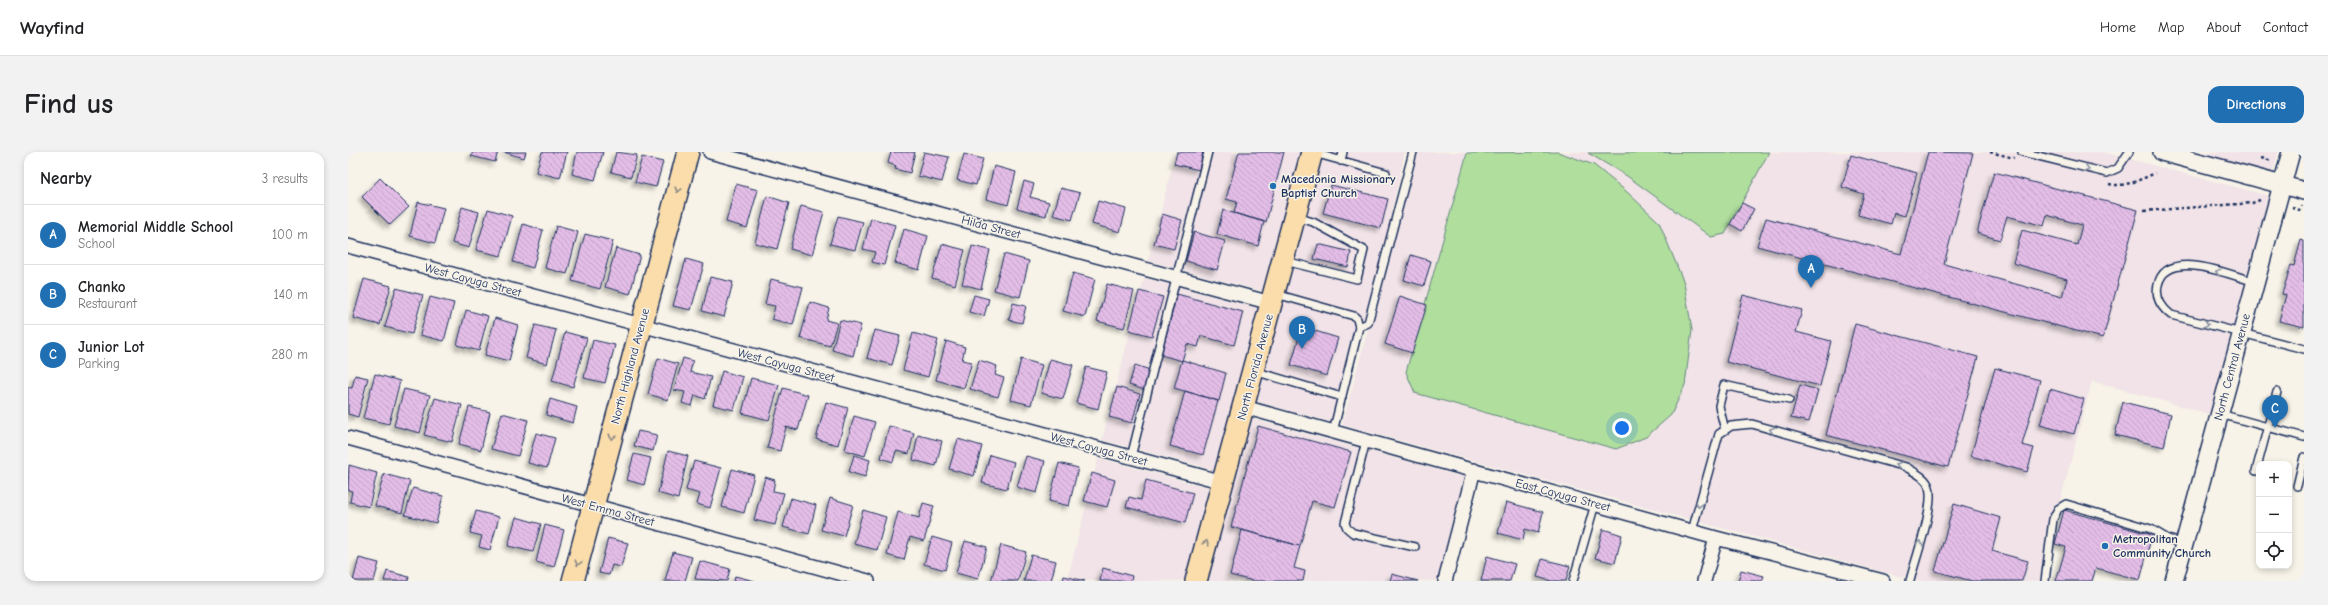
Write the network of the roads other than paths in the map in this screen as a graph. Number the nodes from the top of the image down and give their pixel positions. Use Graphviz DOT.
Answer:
graph roads {
  1 [pos="688,152"];
  2 [pos="710,152"];
  3 [pos="1208,152"];
  4 [pos="1312,152"];
  5 [pos="1344,152"];
  6 [pos="1413,152"];
  7 [pos="2022,152"];
  8 [pos="2129,152"];
  9 [pos="2162,152"];
  10 [pos="2291,152"];
  11 [pos="1341,161"];
  12 [pos="1386,173"];
  13 [pos="2283,184"];
  14 [pos="2304,191"];
  15 [pos="1295,216"];
  16 [pos="348,246"];
  17 [pos="1283,260"];
  18 [pos="1176,277"];
  19 [pos="2255,282"];
  20 [pos="1272,298"];
  21 [pos="641,326"];
  22 [pos="1359,327"];
  23 [pos="2242,334"];
  24 [pos="2304,349"];
  25 [pos="1254,371"];
  26 [pos="2278,392"];
  27 [pos="1342,398"];
  28 [pos="1790,400"];
  29 [pos="1244,408"];
  30 [pos="2219,414"];
  31 [pos="2268,428"];
  32 [pos="1725,430"];
  33 [pos="1333,432"];
  34 [pos="348,438"];
  35 [pos="2304,438"];
  36 [pos="1366,441"];
  37 [pos="1131,457"];
  38 [pos="2304,457"];
  39 [pos="2259,461"];
  40 [pos="1474,470"];
  41 [pos="1223,482"];
  42 [pos="2297,486"];
  43 [pos="1595,504"];
  44 [pos="593,506"];
  45 [pos="1692,531"];
  46 [pos="1716,538"];
  47 [pos="2184,544"];
  48 [pos="1415,547"];
  49 [pos="573,581"];
  50 [pos="868,581"];
  51 [pos="1196,581"];
  52 [pos="1445,581"];
  53 [pos="1573,581"];
  54 [pos="1704,581"];
  55 [pos="1883,581"];
  56 [pos="1910,581"];
  57 [pos="2045,581"];
  58 [pos="2174,581"];
  1 -- 21 [label="main road, North Highland Avenue, one-way"];
  2 -- 18 [label="street, Hilda Street"];
  3 -- 18 [label="lane"];
  4 -- 11 [label="lane"];
  4 -- 15 [label="main road, North Florida Avenue"];
  5 -- 11 [label="lane"];
  6 -- 22 [label="lane"];
  7 -- 8 [label="lane, one-way"];
  9 -- 13 [label="street"];
  10 -- 13 [label="street, North Central Avenue"];
  11 -- 12 [label="lane"];
  13 -- 14 [label="street"];
  13 -- 19 [label="street, North Central Avenue"];
  15 -- 17 [label="main road, North Florida Avenue"];
  15 -- 17 [label="lane"];
  16 -- 21 [label="street, West Cayuga Street"];
  17 -- 20 [label="main road, North Florida Avenue"];
  18 -- 20 [label="street, Hilda Street"];
  18 -- 37 [label="lane"];
  19 -- 23 [label="street, North Central Avenue"];
  19 -- 23 [label="lane, one-way"];
  20 -- 22 [label="lane"];
  20 -- 25 [label="main road, North Florida Avenue"];
  21 -- 37 [label="street, West Cayuga Street"];
  21 -- 44 [label="main road, North Highland Avenue, one-way"];
  22 -- 27 [label="lane"];
  23 -- 24 [label="lane"];
  23 -- 30 [label="street, North Central Avenue"];
  25 -- 27 [label="lane"];
  25 -- 29 [label="main road, North Florida Avenue"];
  26 -- 31 [label="lane"];
  27 -- 33 [label="lane"];
  28 -- 32 [label="lane"];
  29 -- 33 [label="street, East Cayuga Street"];
  29 -- 41 [label="main road, North Florida Avenue"];
  30 -- 31 [label="lane"];
  30 -- 47 [label="street, North Central Avenue"];
  31 -- 35 [label="lane"];
  31 -- 39 [label="lane"];
  32 -- 45 [label="lane, one-way"];
  56 -- 32 [label="lane, one-way"];
  33 -- 36 [label="street, East Cayuga Street"];
  34 -- 44 [label="street, West Emma Street"];
  36 -- 40 [label="street, East Cayuga Street"];
  36 -- 48 [label="lane"];
  37 -- 41 [label="street, West Cayuga Street"];
  38 -- 42 [label="lane"];
  40 -- 43 [label="street, East Cayuga Street"];
  40 -- 52 [label="street"];
  51 -- 41 [label="main road, North Florida Avenue, one-way"];
  43 -- 45 [label="street, East Cayuga Street"];
  43 -- 53 [label="lane"];
  44 -- 49 [label="main road, North Highland Avenue, one-way"];
  44 -- 50 [label="street, West Emma Street"];
  45 -- 46 [label="street, East Cayuga Street"];
  46 -- 54 [label="street"];
  46 -- 55 [label="street, East Cayuga Street"];
  47 -- 57 [label="lane"];
  47 -- 58 [label="street, North Central Avenue"];
}
